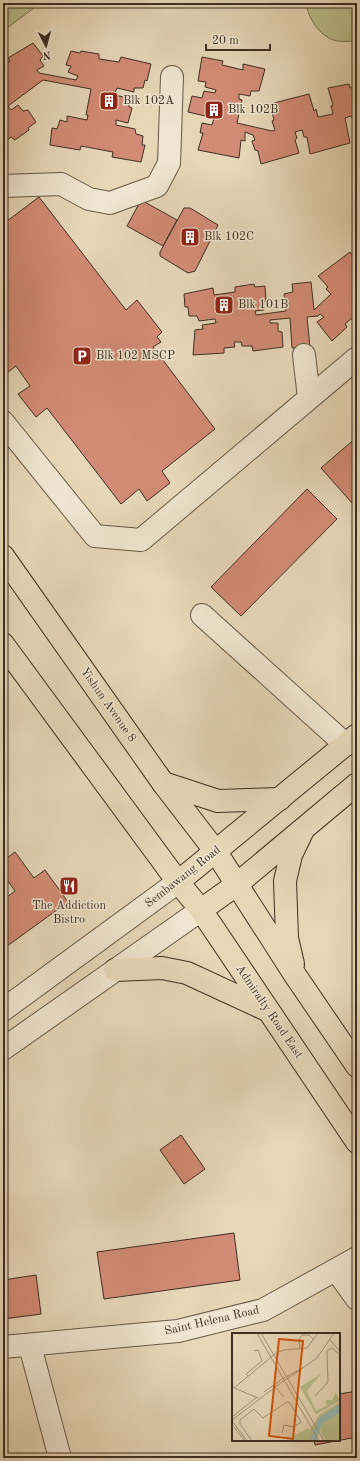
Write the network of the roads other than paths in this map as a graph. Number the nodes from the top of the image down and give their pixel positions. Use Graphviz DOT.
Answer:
graph roads {
  1 [pos="172,77"];
  2 [pos="3,186"];
  3 [pos="304,355"];
  4 [pos="357,358"];
  5 [pos="309,398"];
  6 [pos="3,422"];
  7 [pos="3,556"];
  8 [pos="202,615"];
  9 [pos="3,644"];
  10 [pos="352,740"];
  11 [pos="163,783"];
  12 [pos="357,784"];
  13 [pos="280,799"];
  14 [pos="303,829"];
  15 [pos="216,852"];
  16 [pos="178,882"];
  17 [pos="236,885"];
  18 [pos="201,910"];
  19 [pos="115,970"];
  20 [pos="295,975"];
  21 [pos="3,1010"];
  22 [pos="267,1010"];
  23 [pos="3,1049"];
  24 [pos="357,1066"];
  25 [pos="357,1142"];
  26 [pos="357,1258"];
  27 [pos="336,1270"];
  28 [pos="357,1299"];
  29 [pos="30,1346"];
  30 [pos="3,1347"];
  31 [pos="60,1458"];
  1 -- 2 [label="street"];
  3 -- 5 [label="street"];
  4 -- 5 [label="street"];
  5 -- 6 [label="street"];
  7 -- 11 [label="main road, Yishun Avenue 8"];
  8 -- 10 [label="street"];
  9 -- 16 [label="main road"];
  10 -- 13 [label="main road, Sembawang Road"];
  11 -- 13 [label="main road"];
  11 -- 15 [label="main road, Yishun Avenue 8"];
  12 -- 14 [label="main road"];
  13 -- 15 [label="main road, Sembawang Road"];
  14 -- 17 [label="main road"];
  14 -- 20 [label="main road"];
  15 -- 16 [label="main road, Sembawang Road"];
  15 -- 17 [label="main road"];
  16 -- 18 [label="main road, Admiralty Road East"];
  16 -- 21 [label="street, Sembawang Road"];
  17 -- 18 [label="main road"];
  17 -- 20 [label="main road"];
  18 -- 19 [label="street"];
  18 -- 22 [label="main road, Admiralty Road East"];
  19 -- 22 [label="main road"];
  19 -- 23 [label="street"];
  20 -- 24 [label="main road"];
  22 -- 25 [label="main road, Admiralty Road East"];
  26 -- 27 [label="street, Saint Helena Road"];
  27 -- 28 [label="street"];
  27 -- 29 [label="street, Saint Helena Road"];
  29 -- 30 [label="street, Saint Helena Road"];
  29 -- 31 [label="street"];
}
